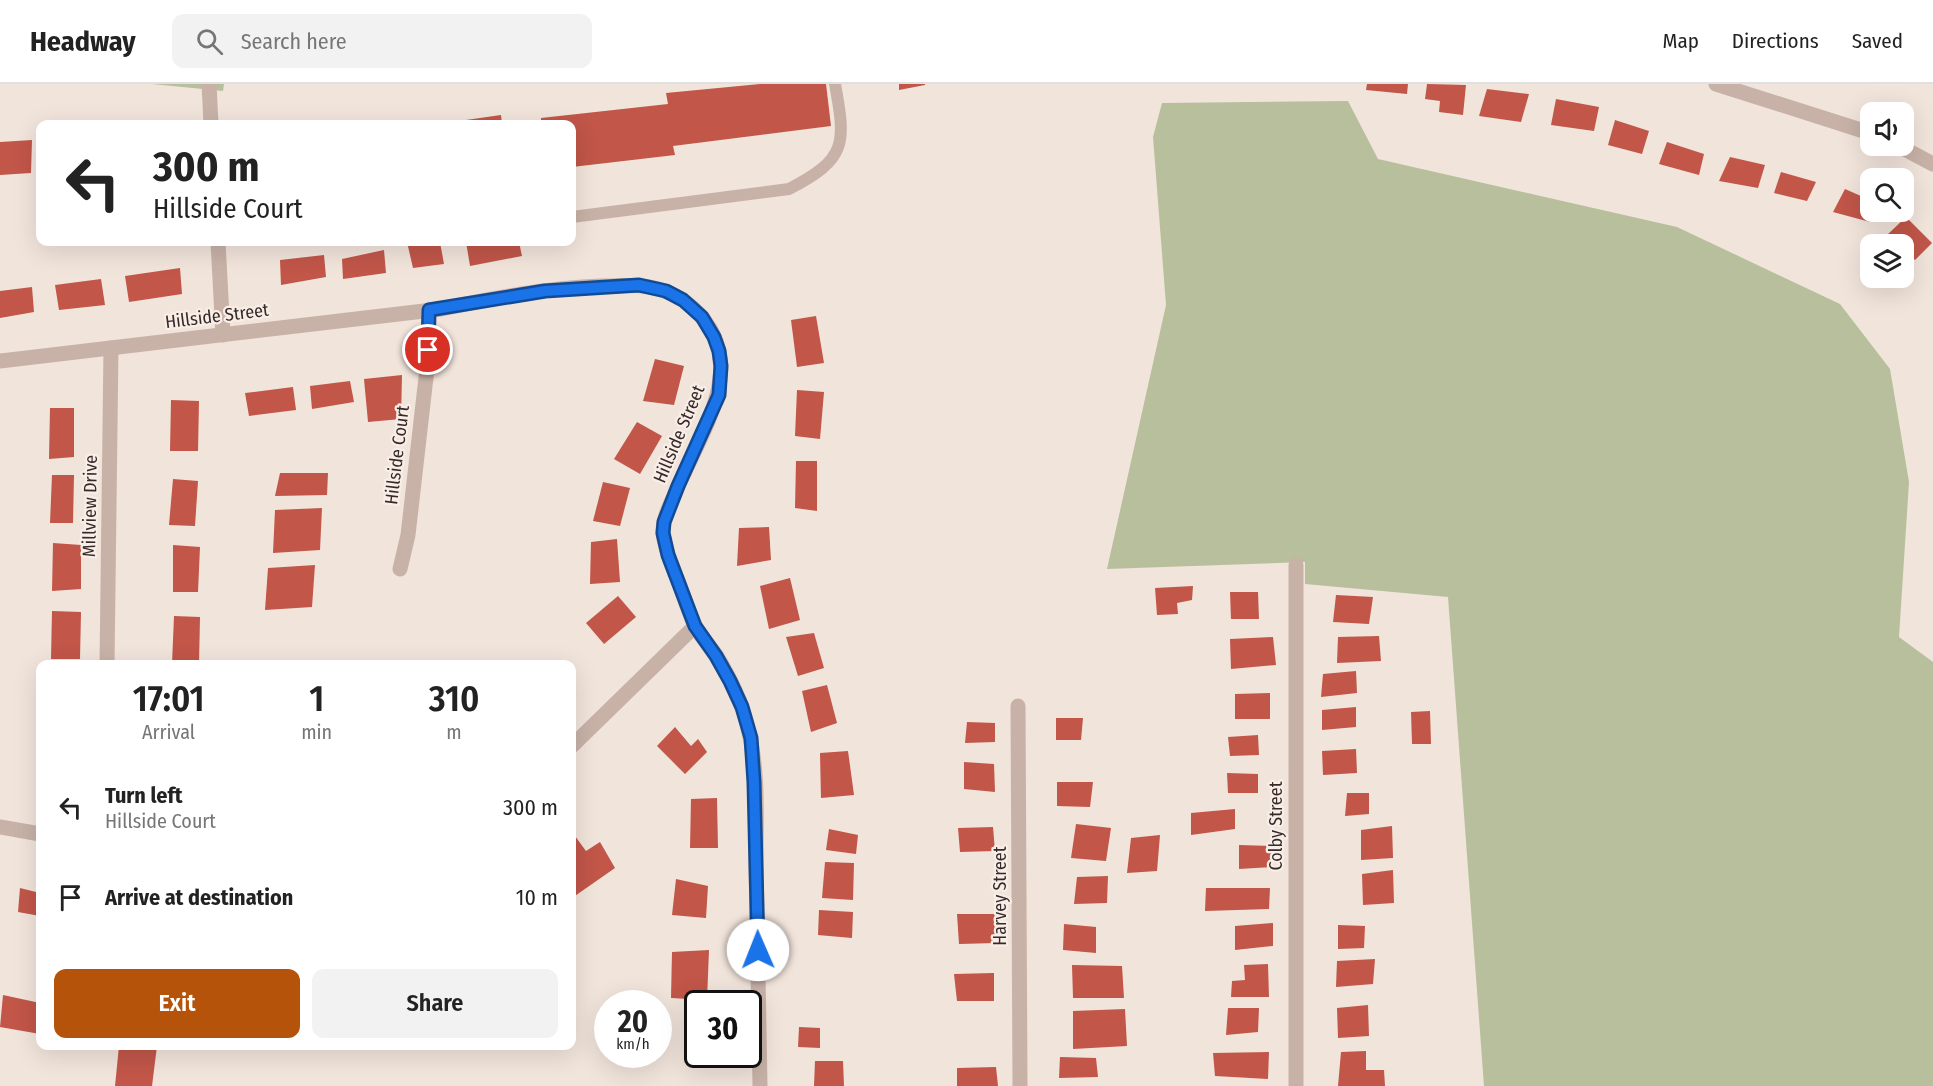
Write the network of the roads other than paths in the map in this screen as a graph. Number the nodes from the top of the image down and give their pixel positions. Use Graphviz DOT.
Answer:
graph roads {
  1 [pos="209,84"];
  2 [pos="835,84"];
  3 [pos="1716,84"];
  4 [pos="211,120"];
  5 [pos="1860,130"];
  6 [pos="1914,154"];
  7 [pos="1933,164"];
  8 [pos="576,216"];
  9 [pos="218,246"];
  10 [pos="429,310"];
  11 [pos="223,335"];
  12 [pos="111,348"];
  13 [pos="0,361"];
  14 [pos="1296,565"];
  15 [pos="400,568"];
  16 [pos="695,626"];
  17 [pos="107,660"];
  18 [pos="1018,706"];
  19 [pos="576,742"];
  20 [pos="0,827"];
  21 [pos="36,833"];
  22 [pos="760,1086"];
  23 [pos="1020,1086"];
  24 [pos="1296,1086"];
  1 -- 4 [label="street"];
  2 -- 8 [label="lane"];
  3 -- 5 [label="street"];
  6 -- 7 [label="street"];
  9 -- 11 [label="street"];
  10 -- 11 [label="street, Hillside Street"];
  10 -- 15 [label="street, Hillside Court"];
  10 -- 16 [label="street, Hillside Street"];
  11 -- 12 [label="street, Hillside Street"];
  12 -- 13 [label="street, Hillside Street"];
  12 -- 17 [label="street, Millview Drive"];
  14 -- 24 [label="street, Colby Street"];
  16 -- 19 [label="street"];
  16 -- 22 [label="street, Hillside Street"];
  18 -- 23 [label="street, Harvey Street"];
  20 -- 21 [label="street"];
}
